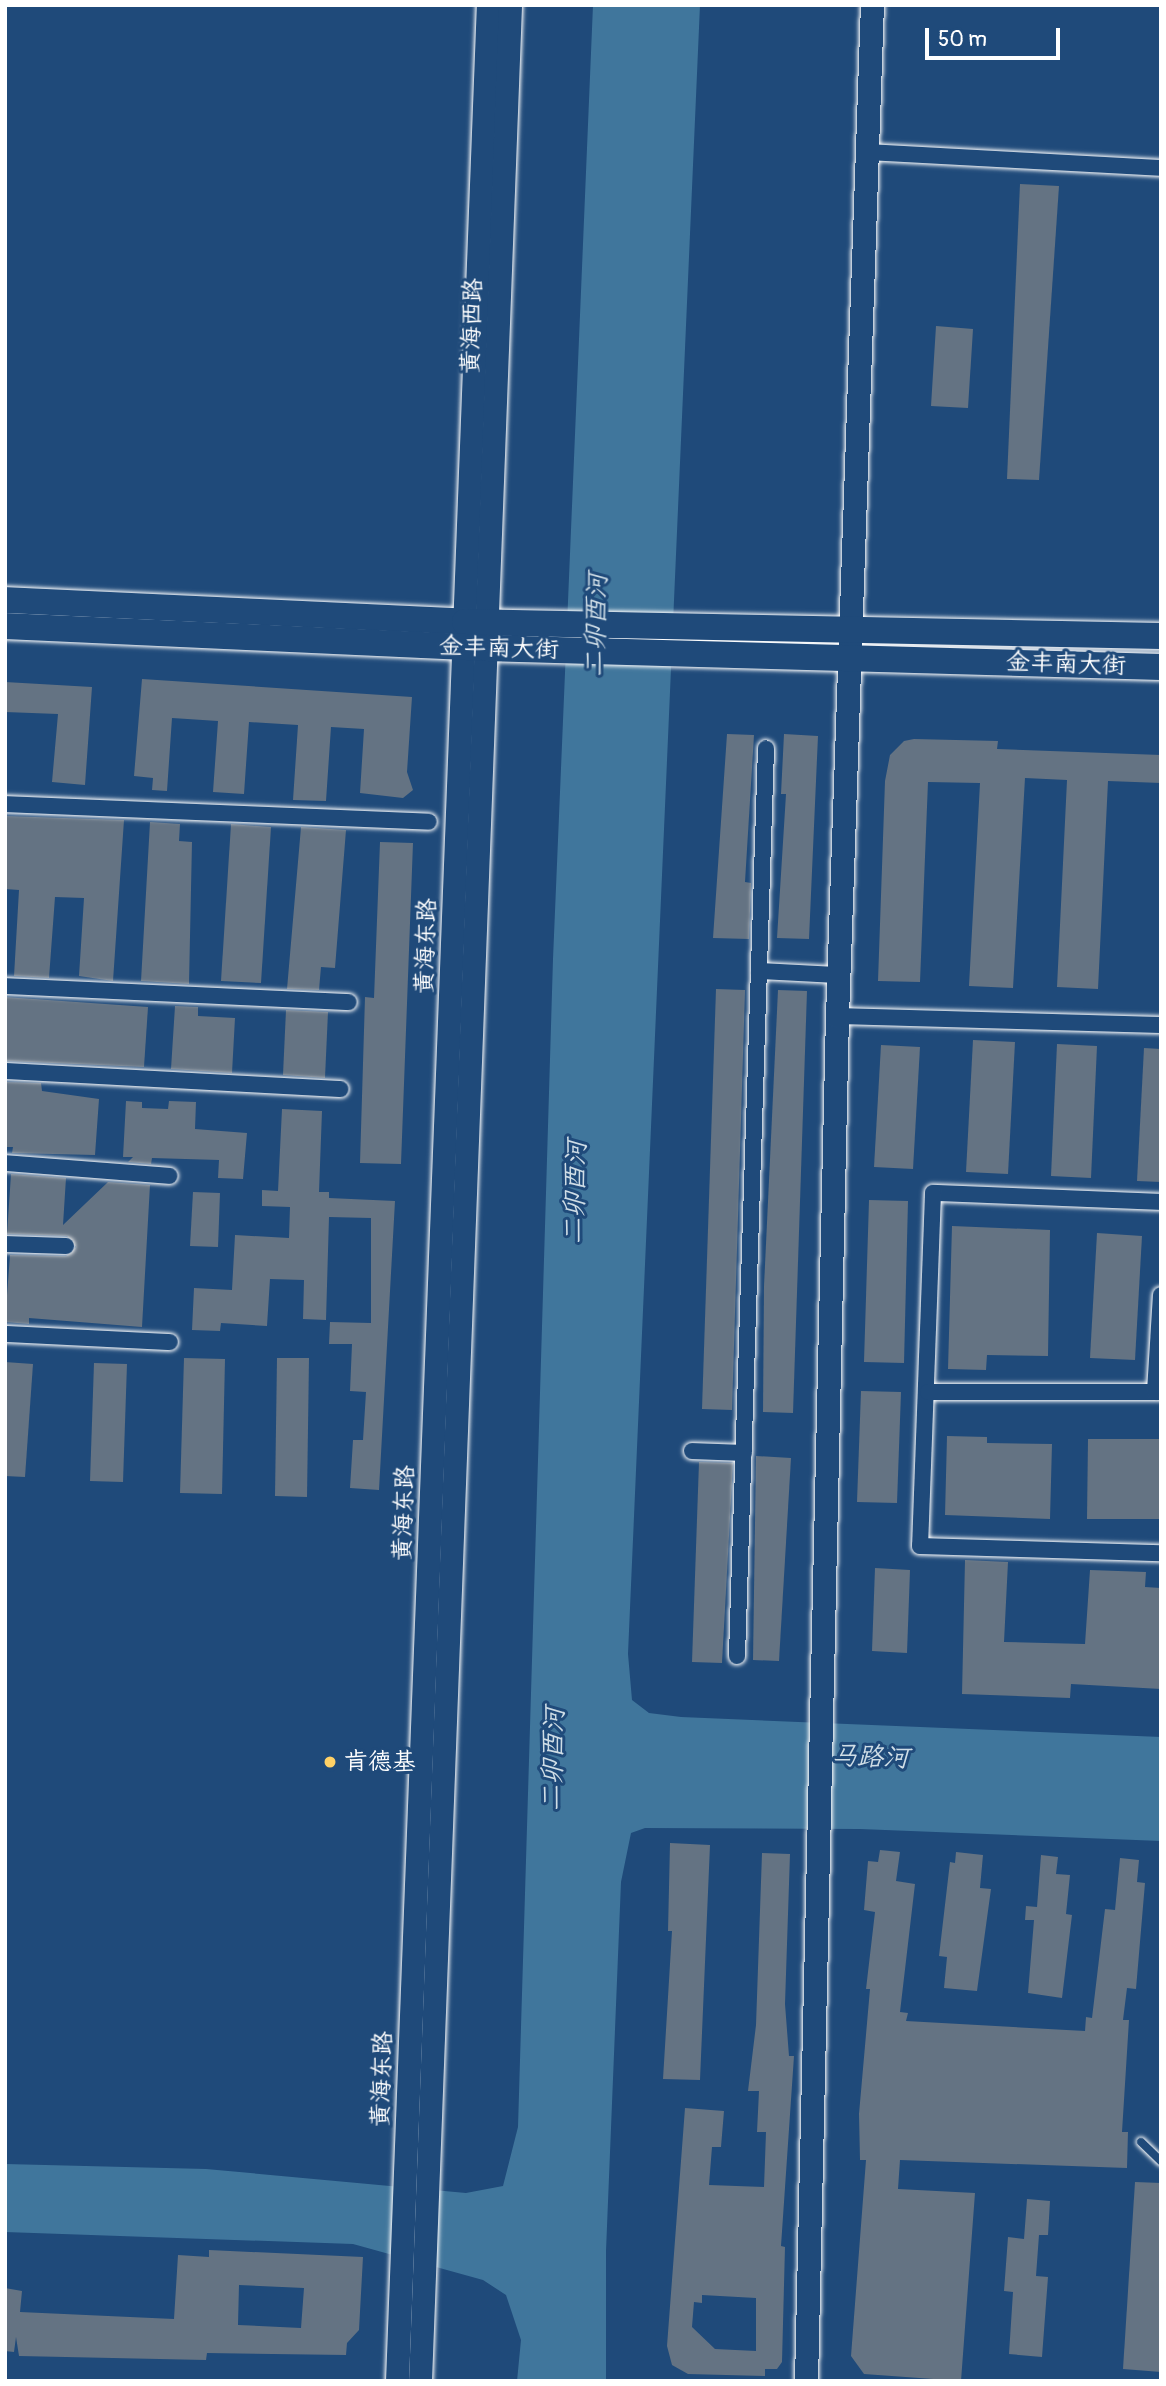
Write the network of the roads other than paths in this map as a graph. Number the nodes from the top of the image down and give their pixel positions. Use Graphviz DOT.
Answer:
graph roads {
  1 [pos="488,5"];
  2 [pos="510,5"];
  3 [pos="872,5"];
  4 [pos="866,152"];
  5 [pos="1161,168"];
  6 [pos="5,600"];
  7 [pos="5,626"];
  8 [pos="476,635"];
  9 [pos="1161,636"];
  10 [pos="847,645"];
  11 [pos="1161,667"];
  12 [pos="766,748"];
  13 [pos="5,804"];
  14 [pos="429,822"];
  15 [pos="758,971"];
  16 [pos="838,975"];
  17 [pos="5,986"];
  18 [pos="349,1002"];
  19 [pos="837,1016"];
  20 [pos="1161,1025"];
  21 [pos="5,1071"];
  22 [pos="341,1089"];
  23 [pos="5,1163"];
  24 [pos="169,1176"];
  25 [pos="1161,1202"];
  26 [pos="5,1244"];
  27 [pos="66,1246"];
  28 [pos="1161,1295"];
  29 [pos="5,1334"];
  30 [pos="170,1342"];
  31 [pos="929,1392"];
  32 [pos="1158,1392"];
  33 [pos="692,1451"];
  34 [pos="744,1453"];
  35 [pos="1161,1553"];
  36 [pos="737,1657"];
  37 [pos="1141,2142"];
  38 [pos="1161,2161"];
  39 [pos="413,2272"];
  40 [pos="397,2381"];
  41 [pos="420,2381"];
  42 [pos="806,2381"];
  1 -- 8 [label="main road, 黄海西路"];
  2 -- 8 [label="main road, 黄海西路"];
  3 -- 4 [label="main road"];
  4 -- 5 [label="street"];
  4 -- 10 [label="main road"];
  6 -- 8 [label="main road, 金丰南大街"];
  7 -- 8 [label="main road, 金丰南大街"];
  8 -- 10 [label="main road, 金丰南大街"];
  8 -- 39 [label="main road, 黄海东路"];
  9 -- 10 [label="main road, 金丰南大街"];
  10 -- 11 [label="main road, 金丰南大街"];
  10 -- 16 [label="main road"];
  12 -- 15 [label="street"];
  13 -- 14 [label="street"];
  15 -- 16 [label="street"];
  15 -- 34 [label="street"];
  16 -- 19 [label="main road"];
  17 -- 18 [label="street"];
  19 -- 20 [label="street"];
  19 -- 42 [label="main road"];
  21 -- 22 [label="street"];
  23 -- 24 [label="street"];
  25 -- 31 [label="street"];
  26 -- 27 [label="street"];
  28 -- 32 [label="street"];
  29 -- 30 [label="street"];
  31 -- 32 [label="street"];
  31 -- 35 [label="street"];
  33 -- 34 [label="street"];
  34 -- 36 [label="street"];
  37 -- 38 [label="lane"];
  39 -- 40 [label="main road, 黄海东路"];
  39 -- 41 [label="main road, 黄海东路"];
}
